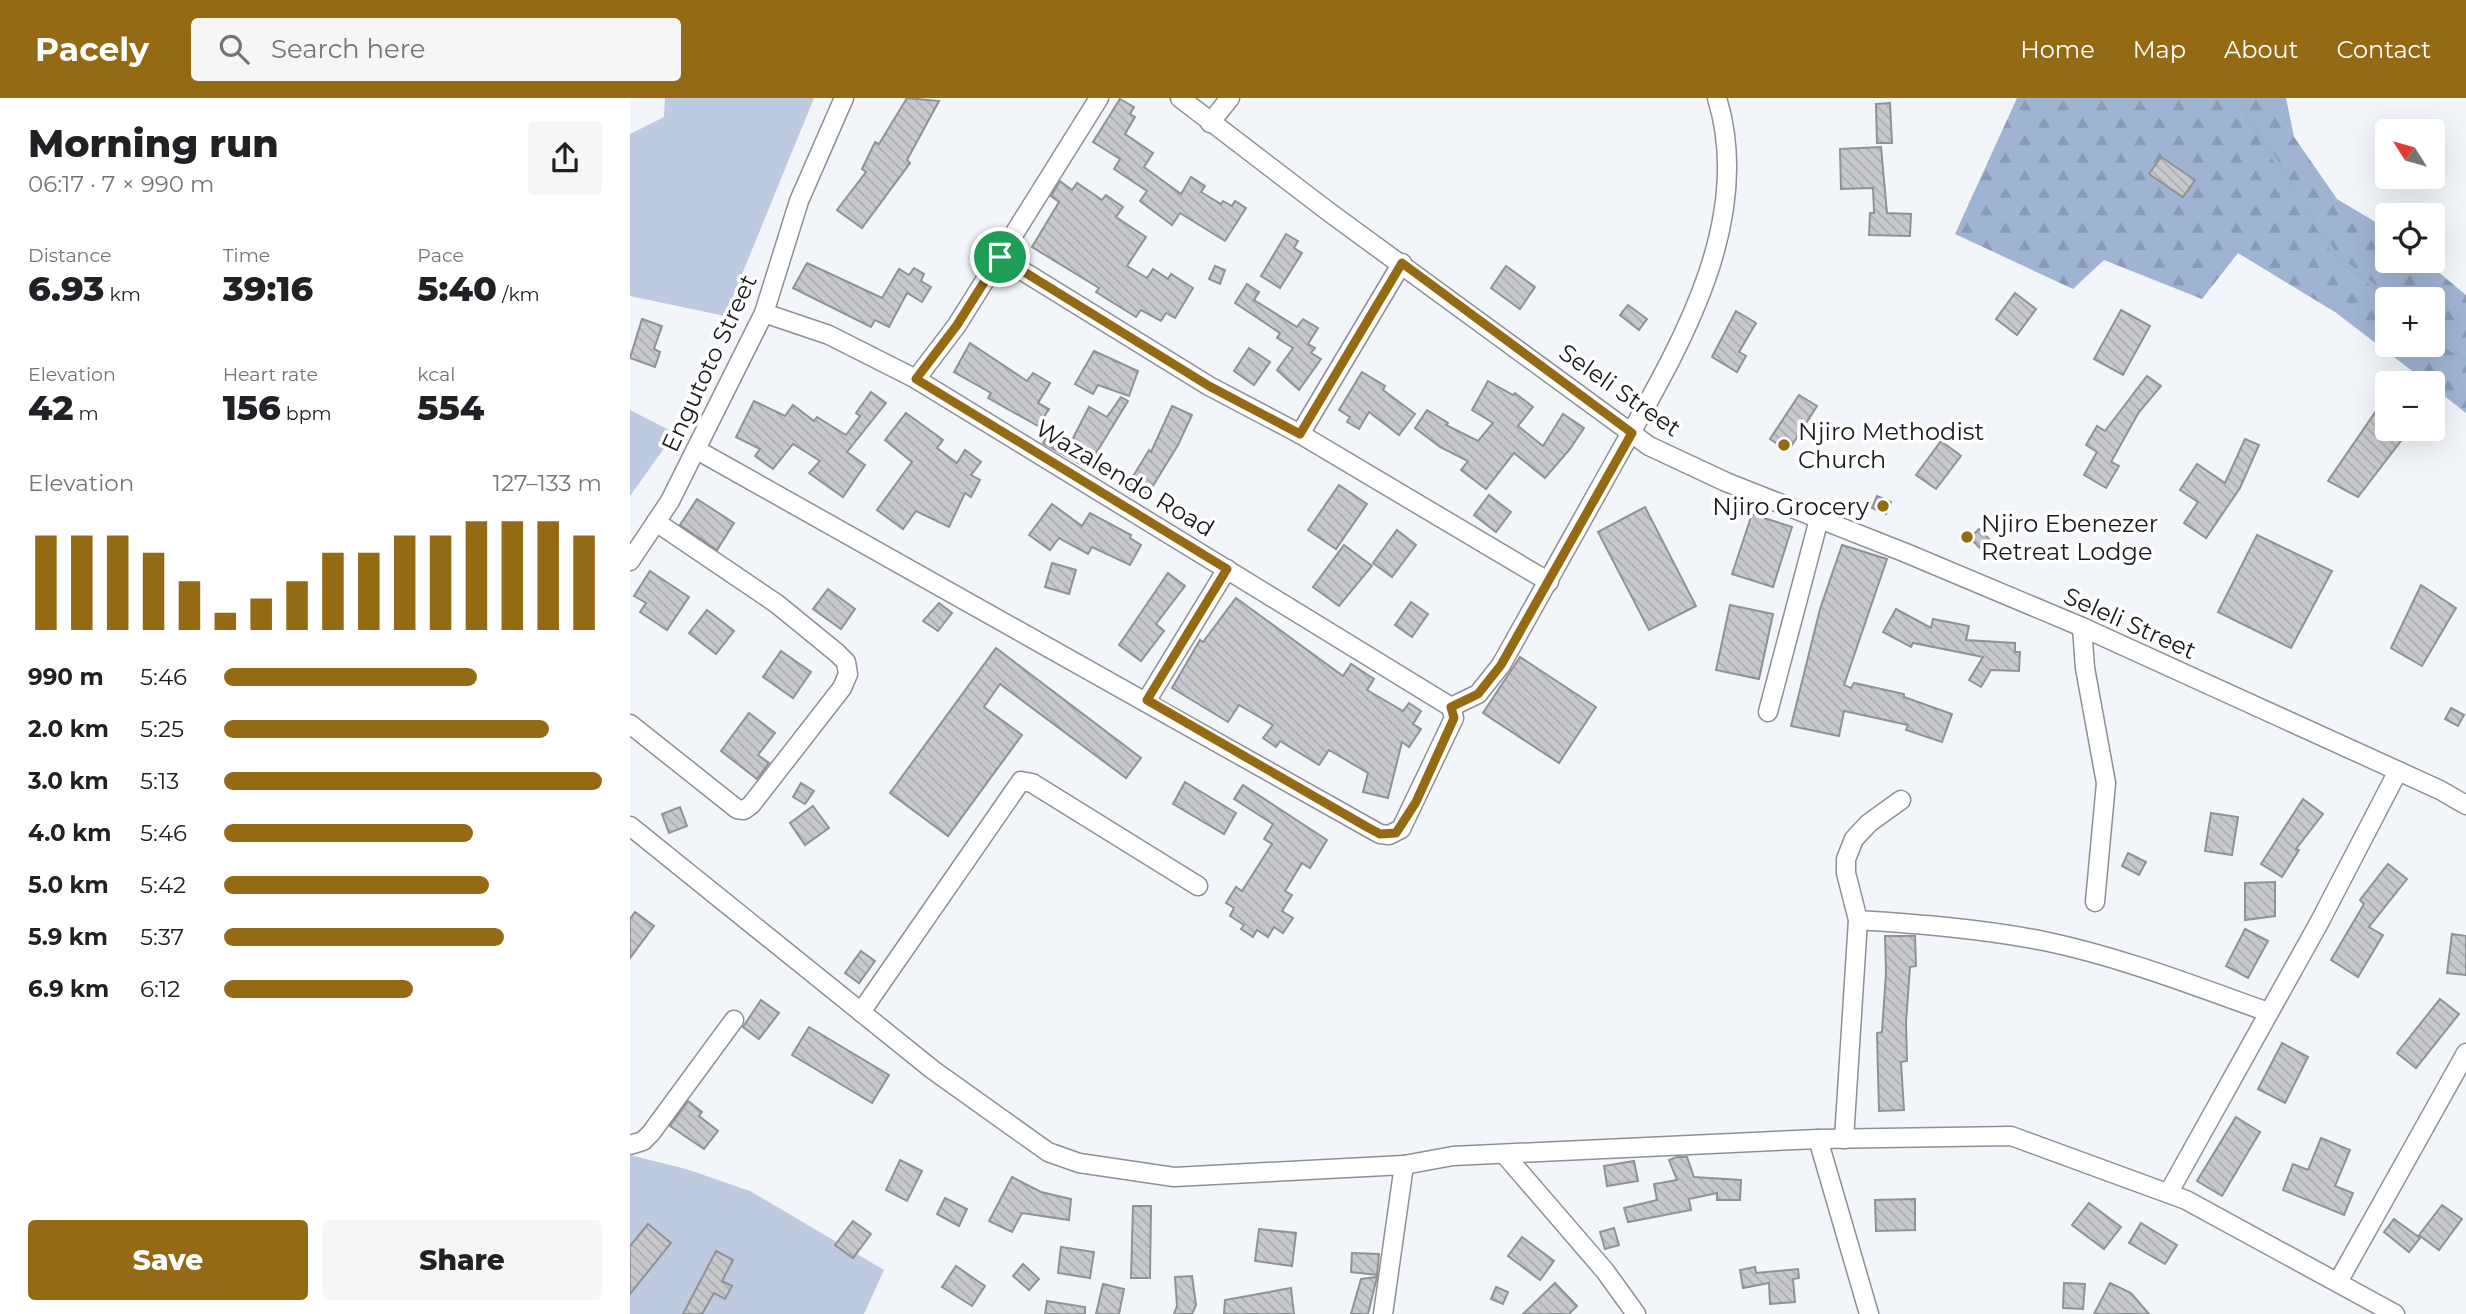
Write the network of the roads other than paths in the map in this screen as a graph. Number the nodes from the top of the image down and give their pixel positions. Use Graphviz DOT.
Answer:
graph roads {
  1 [pos="844,98"];
  2 [pos="1099,98"];
  3 [pos="1180,98"];
  4 [pos="1230,98"];
  5 [pos="1717,98"];
  6 [pos="1210,123"];
  7 [pos="1000,257"];
  8 [pos="1402,263"];
  9 [pos="764,313"];
  10 [pos="916,379"];
  11 [pos="1632,433"];
  12 [pos="1300,434"];
  13 [pos="697,450"];
  14 [pos="1819,519"];
  15 [pos="656,523"];
  16 [pos="630,561"];
  17 [pos="1227,569"];
  18 [pos="1549,582"];
  19 [pos="2082,627"];
  20 [pos="1147,700"];
  21 [pos="1451,707"];
  22 [pos="1768,712"];
  23 [pos="630,724"];
  24 [pos="2398,771"];
  25 [pos="1901,800"];
  26 [pos="2466,805"];
  27 [pos="630,826"];
  28 [pos="1198,886"];
  29 [pos="2095,902"];
  30 [pos="1858,920"];
  31 [pos="861,1012"];
  32 [pos="2268,1012"];
  33 [pos="734,1020"];
  34 [pos="2466,1053"];
  35 [pos="2460,1082"];
  36 [pos="1818,1139"];
  37 [pos="1844,1139"];
  38 [pos="630,1145"];
  39 [pos="1505,1155"];
  40 [pos="1404,1165"];
  41 [pos="2169,1192"];
  42 [pos="2338,1282"];
  43 [pos="1383,1314"];
  44 [pos="1636,1314"];
  45 [pos="1870,1314"];
  46 [pos="2395,1314"];
  1 -- 9 [label="street, Engutoto Street"];
  2 -- 7 [label="street"];
  3 -- 6 [label="street, Seleli Street"];
  4 -- 6 [label="street"];
  5 -- 11 [label="street"];
  6 -- 8 [label="street, Seleli Street"];
  7 -- 10 [label="street"];
  7 -- 12 [label="street"];
  8 -- 11 [label="street, Seleli Street"];
  8 -- 12 [label="street"];
  9 -- 10 [label="street, Wazalendo Road"];
  9 -- 13 [label="street, Engutoto Street"];
  10 -- 17 [label="street, Wazalendo Road"];
  11 -- 14 [label="street, Seleli Street"];
  11 -- 18 [label="street"];
  12 -- 18 [label="street"];
  13 -- 15 [label="street, Engutoto Street"];
  13 -- 20 [label="street"];
  14 -- 19 [label="street, Seleli Street"];
  14 -- 22 [label="street"];
  15 -- 16 [label="street, Engutoto Street"];
  15 -- 23 [label="street"];
  17 -- 20 [label="street"];
  17 -- 21 [label="street, Wazalendo Road"];
  18 -- 21 [label="street"];
  19 -- 24 [label="street, Seleli Street"];
  19 -- 29 [label="street"];
  20 -- 21 [label="street"];
  24 -- 26 [label="street, Seleli Street"];
  24 -- 32 [label="street"];
  25 -- 30 [label="street"];
  27 -- 31 [label="street"];
  28 -- 31 [label="street"];
  30 -- 32 [label="street"];
  30 -- 37 [label="street"];
  31 -- 40 [label="street"];
  32 -- 41 [label="street"];
  33 -- 38 [label="street"];
  34 -- 35 [label="street"];
  35 -- 42 [label="street"];
  36 -- 37 [label="street"];
  36 -- 39 [label="street"];
  36 -- 45 [label="street"];
  37 -- 41 [label="street"];
  39 -- 40 [label="street"];
  39 -- 44 [label="street"];
  40 -- 43 [label="street"];
  41 -- 42 [label="street"];
  42 -- 46 [label="street"];
}
